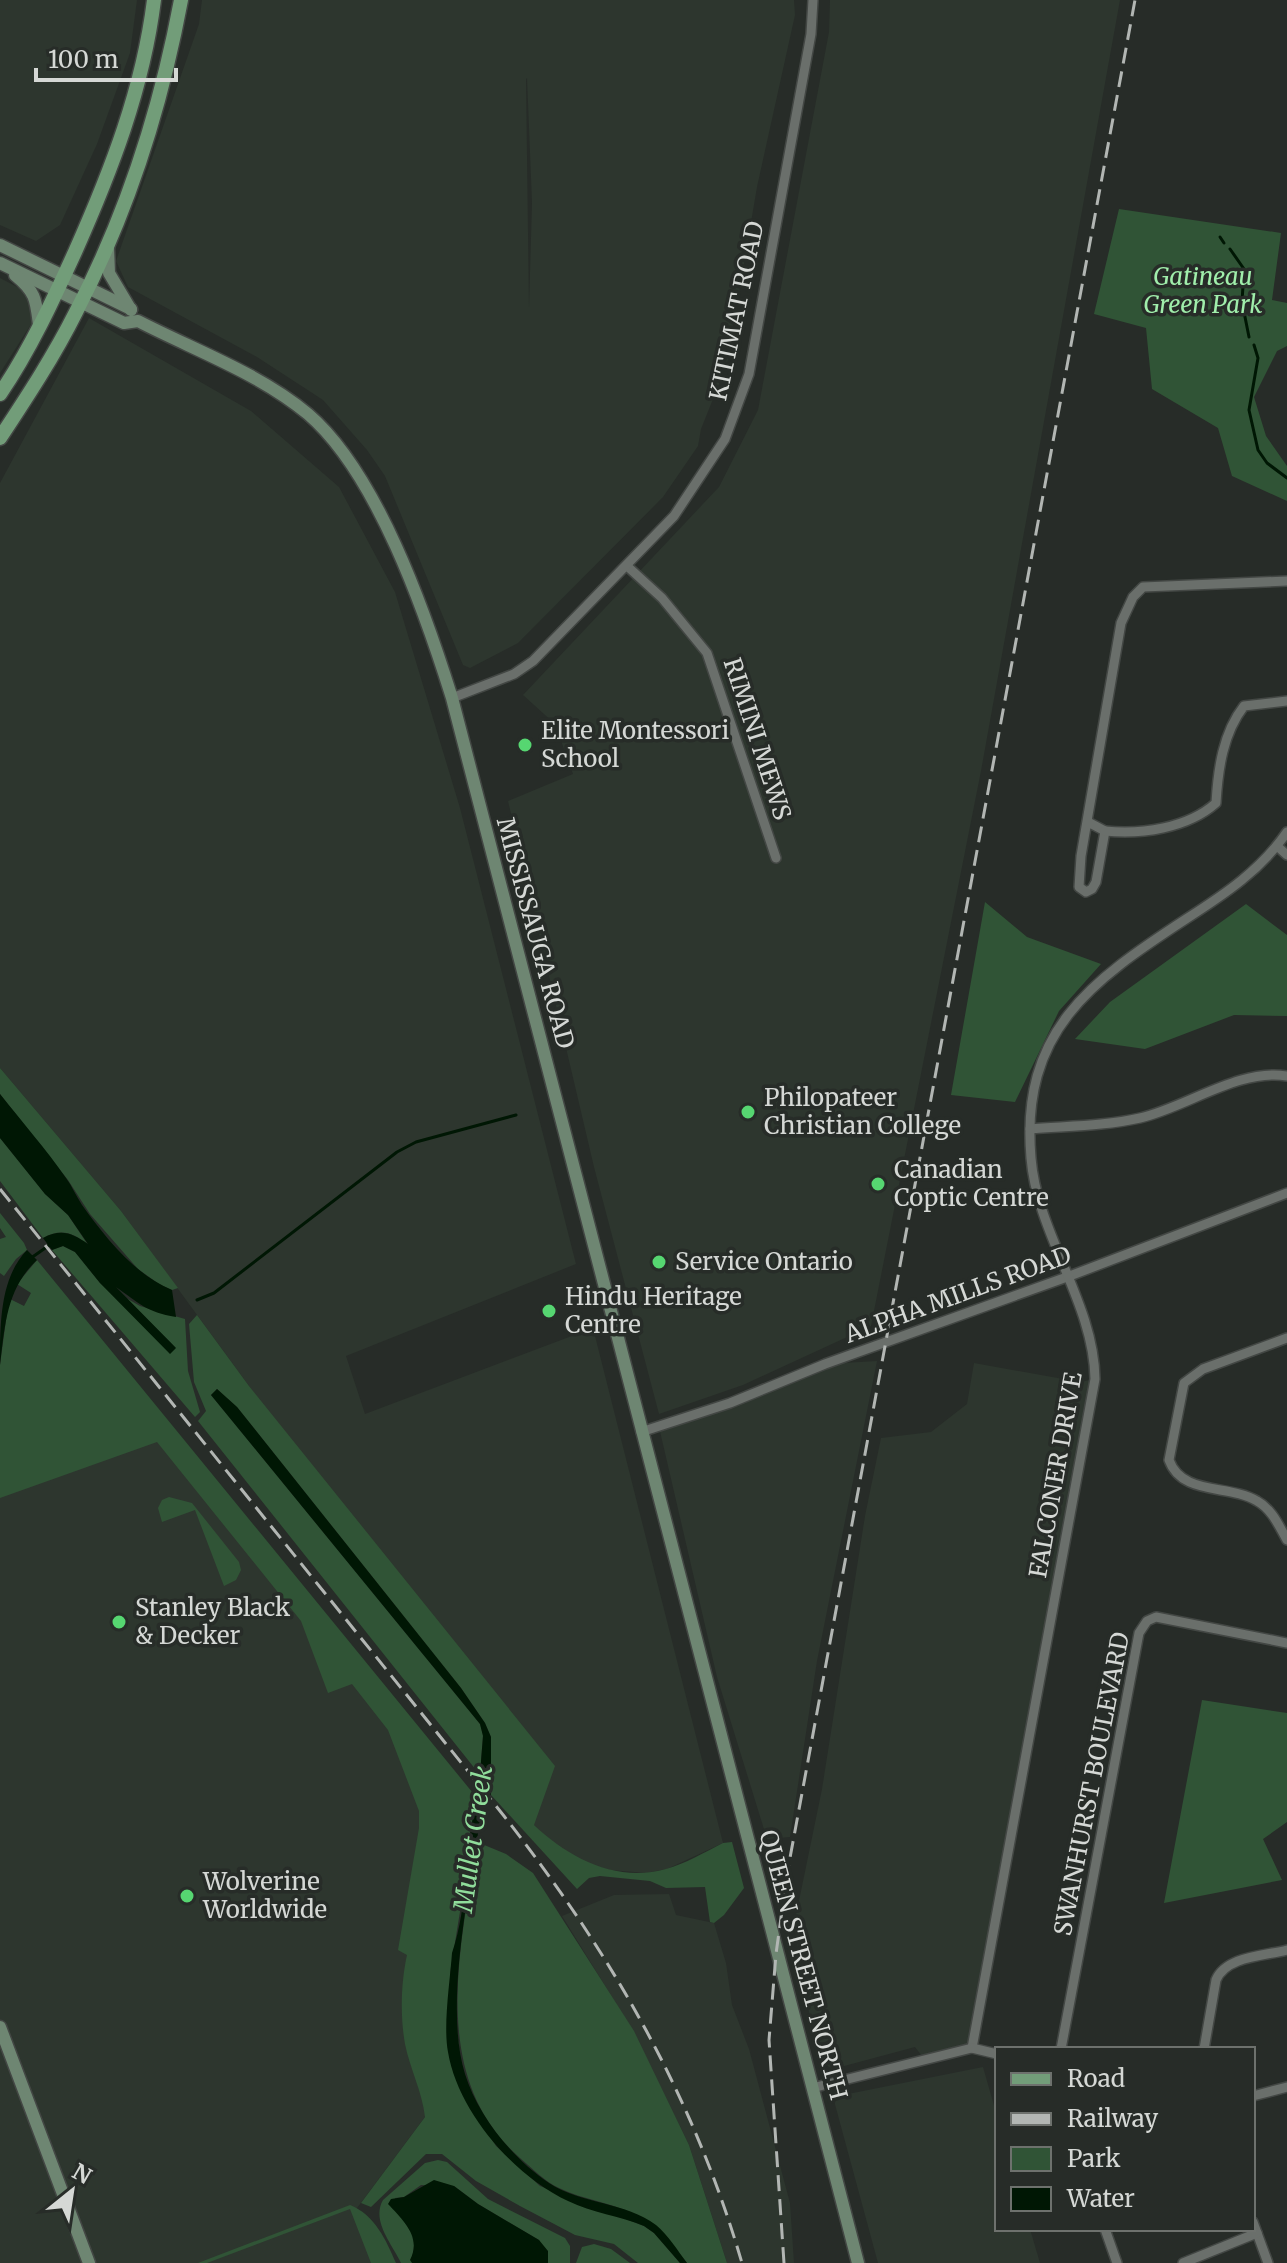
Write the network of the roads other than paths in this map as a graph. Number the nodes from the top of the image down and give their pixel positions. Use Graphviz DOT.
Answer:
graph roads {
  1 [pos="154,0"];
  2 [pos="181,0"];
  3 [pos="813,0"];
  4 [pos="109,240"];
  5 [pos="0,245"];
  6 [pos="0,263"];
  7 [pos="64,276"];
  8 [pos="88,288"];
  9 [pos="57,290"];
  10 [pos="81,302"];
  11 [pos="134,315"];
  12 [pos="39,325"];
  13 [pos="0,394"];
  14 [pos="0,438"];
  15 [pos="627,566"];
  16 [pos="1287,581"];
  17 [pos="452,698"];
  18 [pos="1287,701"];
  19 [pos="1088,822"];
  20 [pos="1105,831"];
  21 [pos="1287,832"];
  22 [pos="1277,846"];
  23 [pos="1287,855"];
  24 [pos="776,858"];
  25 [pos="1287,1076"];
  26 [pos="1030,1129"];
  27 [pos="1287,1193"];
  28 [pos="1067,1277"];
  29 [pos="1287,1338"];
  30 [pos="641,1432"];
  31 [pos="1287,1540"];
  32 [pos="1287,1643"];
  33 [pos="705,1679"];
  34 [pos="1287,1950"];
  35 [pos="0,2027"];
  36 [pos="1061,2047"];
  37 [pos="1204,2047"];
  38 [pos="972,2048"];
  39 [pos="995,2054"];
  40 [pos="1287,2087"];
  41 [pos="812,2088"];
  42 [pos="1255,2095"];
  43 [pos="1255,2228"];
  44 [pos="1106,2231"];
  45 [pos="1257,2233"];
  46 [pos="89,2263"];
  47 [pos="858,2263"];
  48 [pos="1117,2263"];
  49 [pos="1183,2263"];
  50 [pos="1268,2263"];
  1 -- 7 [label="main road"];
  2 -- 4 [label="main road"];
  3 -- 15 [label="street, KITIMAT ROAD"];
  4 -- 8 [label="main road"];
  4 -- 11 [label="main road"];
  5 -- 7 [label="main road, MISSISSAUGA ROAD"];
  6 -- 9 [label="main road, MISSISSAUGA ROAD"];
  6 -- 12 [label="main road"];
  7 -- 8 [label="main road, MISSISSAUGA ROAD"];
  7 -- 9 [label="main road"];
  8 -- 10 [label="main road"];
  8 -- 11 [label="main road, MISSISSAUGA ROAD"];
  9 -- 10 [label="main road, MISSISSAUGA ROAD"];
  9 -- 12 [label="main road"];
  10 -- 11 [label="main road, MISSISSAUGA ROAD"];
  10 -- 14 [label="main road"];
  11 -- 17 [label="main road, MISSISSAUGA ROAD"];
  12 -- 13 [label="main road"];
  15 -- 17 [label="street, KITIMAT ROAD"];
  15 -- 24 [label="street, RIMINI MEWS"];
  16 -- 19 [label="street"];
  17 -- 30 [label="main road, MISSISSAUGA ROAD"];
  18 -- 20 [label="street"];
  19 -- 20 [label="street"];
  19 -- 20 [label="street"];
  21 -- 22 [label="street, FALCONER DRIVE"];
  22 -- 23 [label="street"];
  22 -- 26 [label="street, FALCONER DRIVE"];
  25 -- 26 [label="street"];
  26 -- 28 [label="street, FALCONER DRIVE"];
  27 -- 28 [label="street, ALPHA MILLS ROAD"];
  28 -- 30 [label="street, ALPHA MILLS ROAD"];
  28 -- 38 [label="street, FALCONER DRIVE"];
  29 -- 31 [label="street"];
  30 -- 33 [label="main road, MISSISSAUGA ROAD"];
  32 -- 36 [label="street, SWANHURST BOULEVARD"];
  33 -- 41 [label="main road, QUEEN STREET NORTH"];
  34 -- 37 [label="street"];
  35 -- 46 [label="main road"];
  38 -- 39 [label="street"];
  38 -- 41 [label="street"];
  40 -- 42 [label="street"];
  41 -- 47 [label="main road, QUEEN STREET NORTH"];
  43 -- 45 [label="street"];
  44 -- 48 [label="street"];
  45 -- 49 [label="street"];
  45 -- 50 [label="street"];
}
